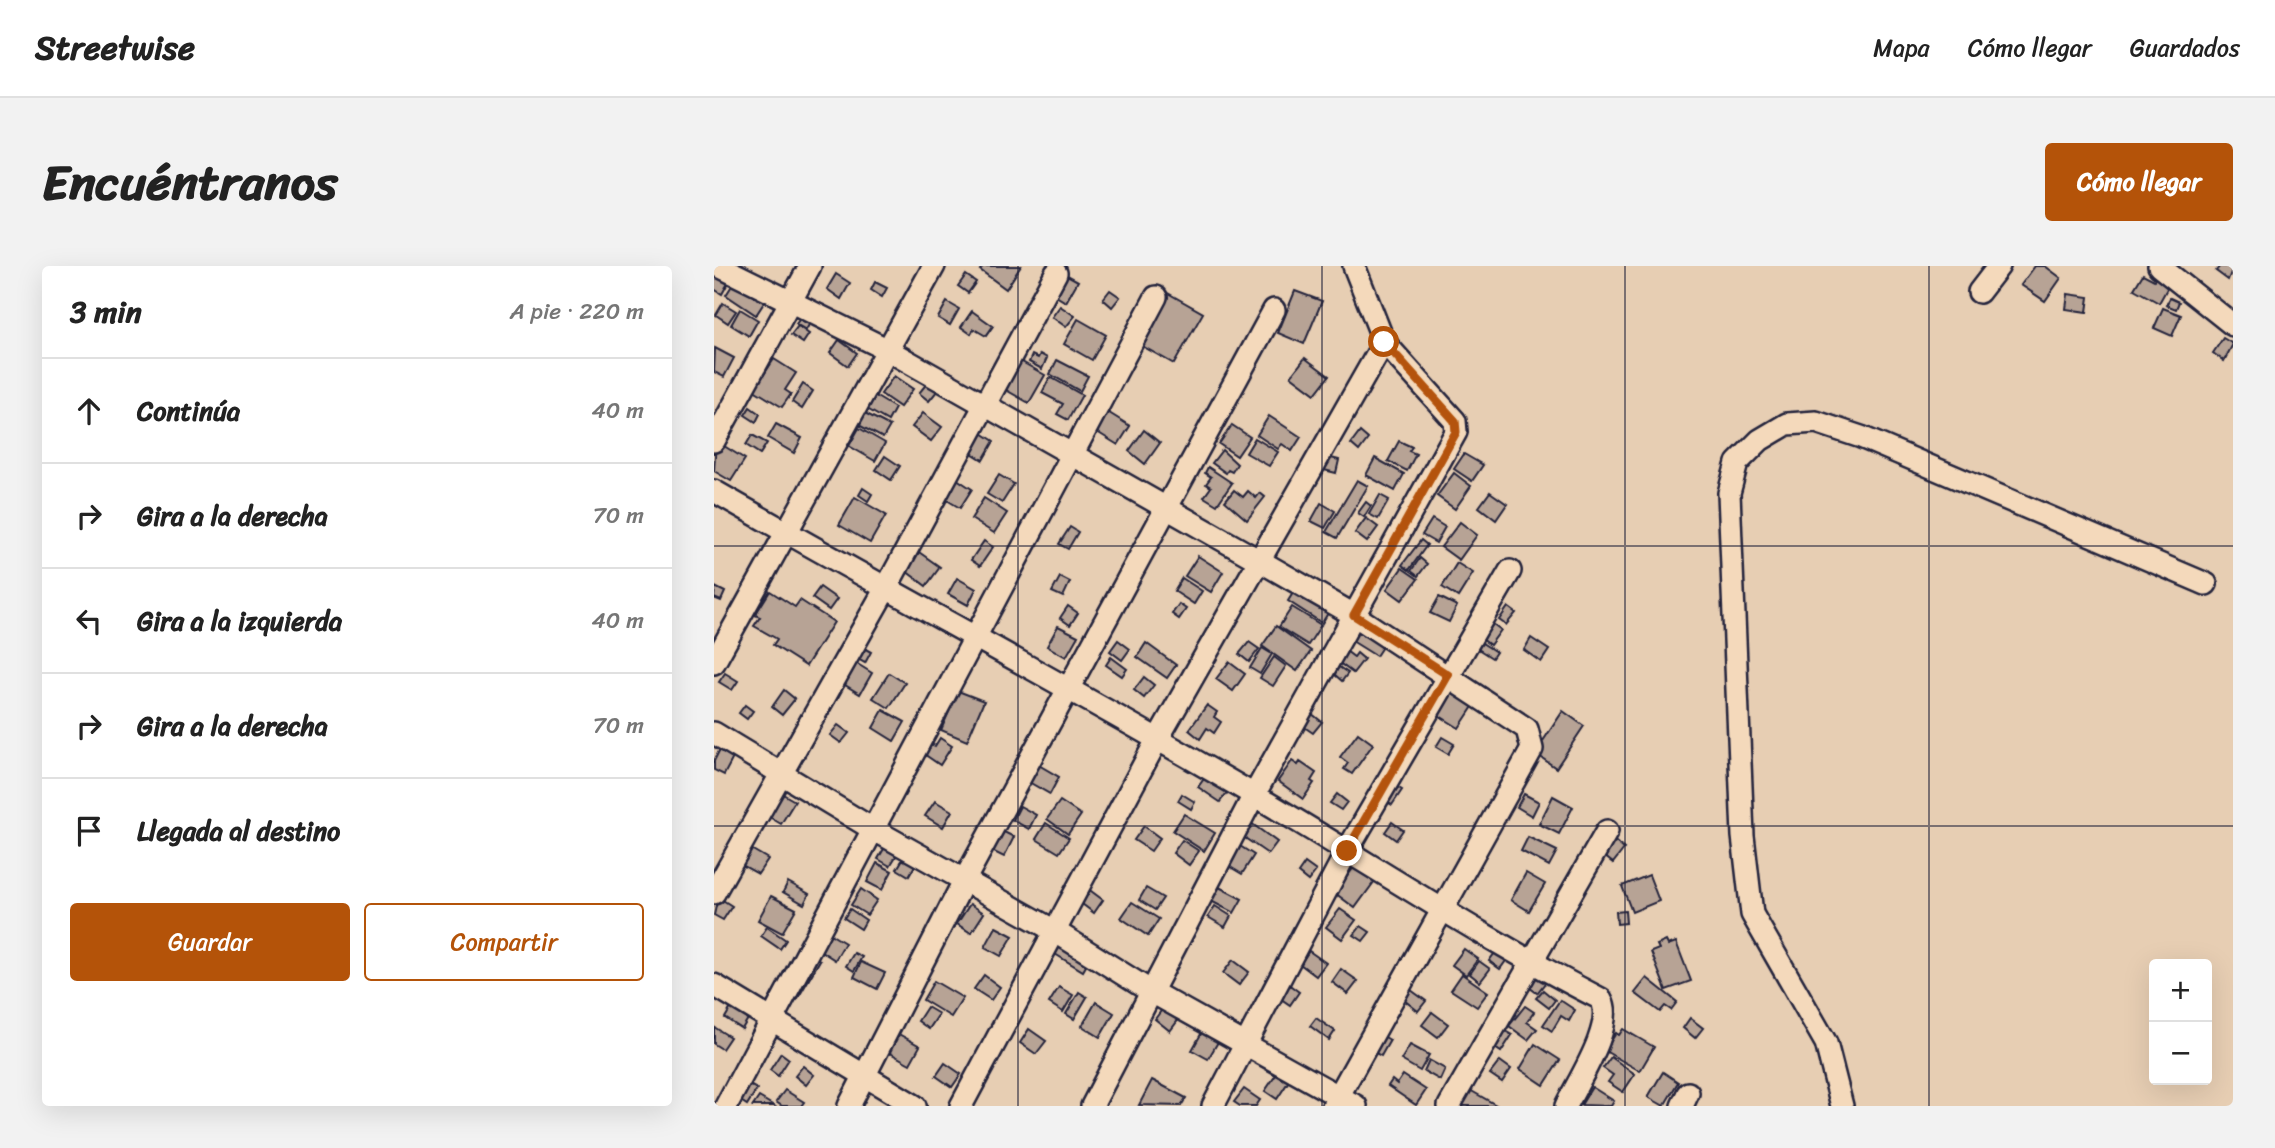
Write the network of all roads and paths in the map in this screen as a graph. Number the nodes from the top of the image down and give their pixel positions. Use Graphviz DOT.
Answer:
graph roads {
  1 [pos="719,266"];
  2 [pos="810,266"];
  3 [pos="934,266"];
  4 [pos="1354,266"];
  5 [pos="1999,266"];
  6 [pos="2175,270"];
  7 [pos="1056,274"];
  8 [pos="1979,292"];
  9 [pos="1156,298"];
  10 [pos="790,301"];
  11 [pos="1274,310"];
  12 [pos="2233,325"];
  13 [pos="1384,342"];
  14 [pos="886,349"];
  15 [pos="983,407"];
  16 [pos="714,441"];
  17 [pos="1072,455"];
  18 [pos="714,491"];
  19 [pos="1167,510"];
  20 [pos="787,533"];
  21 [pos="1260,561"];
  22 [pos="1510,571"];
  23 [pos="2206,584"];
  24 [pos="886,588"];
  25 [pos="1354,615"];
  26 [pos="975,636"];
  27 [pos="714,663"];
  28 [pos="1448,675"];
  29 [pos="1071,689"];
  30 [pos="714,733"];
  31 [pos="1157,740"];
  32 [pos="780,772"];
  33 [pos="1254,795"];
  34 [pos="871,828"];
  35 [pos="1607,831"];
  36 [pos="1347,851"];
  37 [pos="965,879"];
  38 [pos="714,894"];
  39 [pos="1443,908"];
  40 [pos="1053,930"];
  41 [pos="1530,963"];
  42 [pos="714,985"];
  43 [pos="1150,991"];
  44 [pos="770,1020"];
  45 [pos="1247,1044"];
  46 [pos="864,1077"];
  47 [pos="1342,1103"];
  48 [pos="726,1106"];
  49 [pos="849,1106"];
  50 [pos="915,1106"];
  51 [pos="961,1106"];
  52 [pos="1092,1106"];
  53 [pos="1213,1106"];
  54 [pos="1449,1106"];
  55 [pos="1566,1106"];
  56 [pos="1842,1106"];
  1 -- 10 [label="street"];
  2 -- 10 [label="street"];
  3 -- 14 [label="street"];
  4 -- 13 [label="street"];
  5 -- 8 [label="street"];
  6 -- 12 [label="street"];
  7 -- 15 [label="street"];
  9 -- 17 [label="street"];
  10 -- 14 [label="street"];
  10 -- 16 [label="street"];
  11 -- 19 [label="street"];
  13 -- 21 [label="street"];
  13 -- 25 [label="street"];
  14 -- 15 [label="street"];
  14 -- 20 [label="street"];
  15 -- 17 [label="street"];
  15 -- 24 [label="street"];
  17 -- 19 [label="street"];
  17 -- 26 [label="street"];
  18 -- 20 [label="street"];
  19 -- 21 [label="street"];
  19 -- 29 [label="street"];
  20 -- 24 [label="street"];
  20 -- 27 [label="street"];
  21 -- 25 [label="street"];
  21 -- 31 [label="street"];
  22 -- 28 [label="street"];
  23 -- 56 [label="street"];
  24 -- 26 [label="street"];
  24 -- 32 [label="street"];
  25 -- 28 [label="street"];
  25 -- 33 [label="street"];
  26 -- 29 [label="street"];
  26 -- 34 [label="street"];
  28 -- 36 [label="street"];
  28 -- 39 [label="street"];
  29 -- 31 [label="street"];
  29 -- 37 [label="street"];
  30 -- 32 [label="street"];
  31 -- 33 [label="street"];
  31 -- 40 [label="street"];
  32 -- 34 [label="street"];
  32 -- 38 [label="street"];
  33 -- 36 [label="street"];
  33 -- 43 [label="street"];
  34 -- 37 [label="street"];
  34 -- 44 [label="street"];
  35 -- 41 [label="street"];
  36 -- 39 [label="street"];
  36 -- 45 [label="street"];
  37 -- 40 [label="street"];
  37 -- 46 [label="street"];
  39 -- 41 [label="street"];
  39 -- 47 [label="street"];
  40 -- 43 [label="street"];
  40 -- 51 [label="street"];
  41 -- 54 [label="street"];
  41 -- 55 [label="street"];
  42 -- 44 [label="street"];
  43 -- 45 [label="street"];
  43 -- 52 [label="street"];
  44 -- 46 [label="street"];
  44 -- 48 [label="street"];
  45 -- 47 [label="street"];
  45 -- 53 [label="street"];
  46 -- 49 [label="street"];
  46 -- 50 [label="street"];
}
